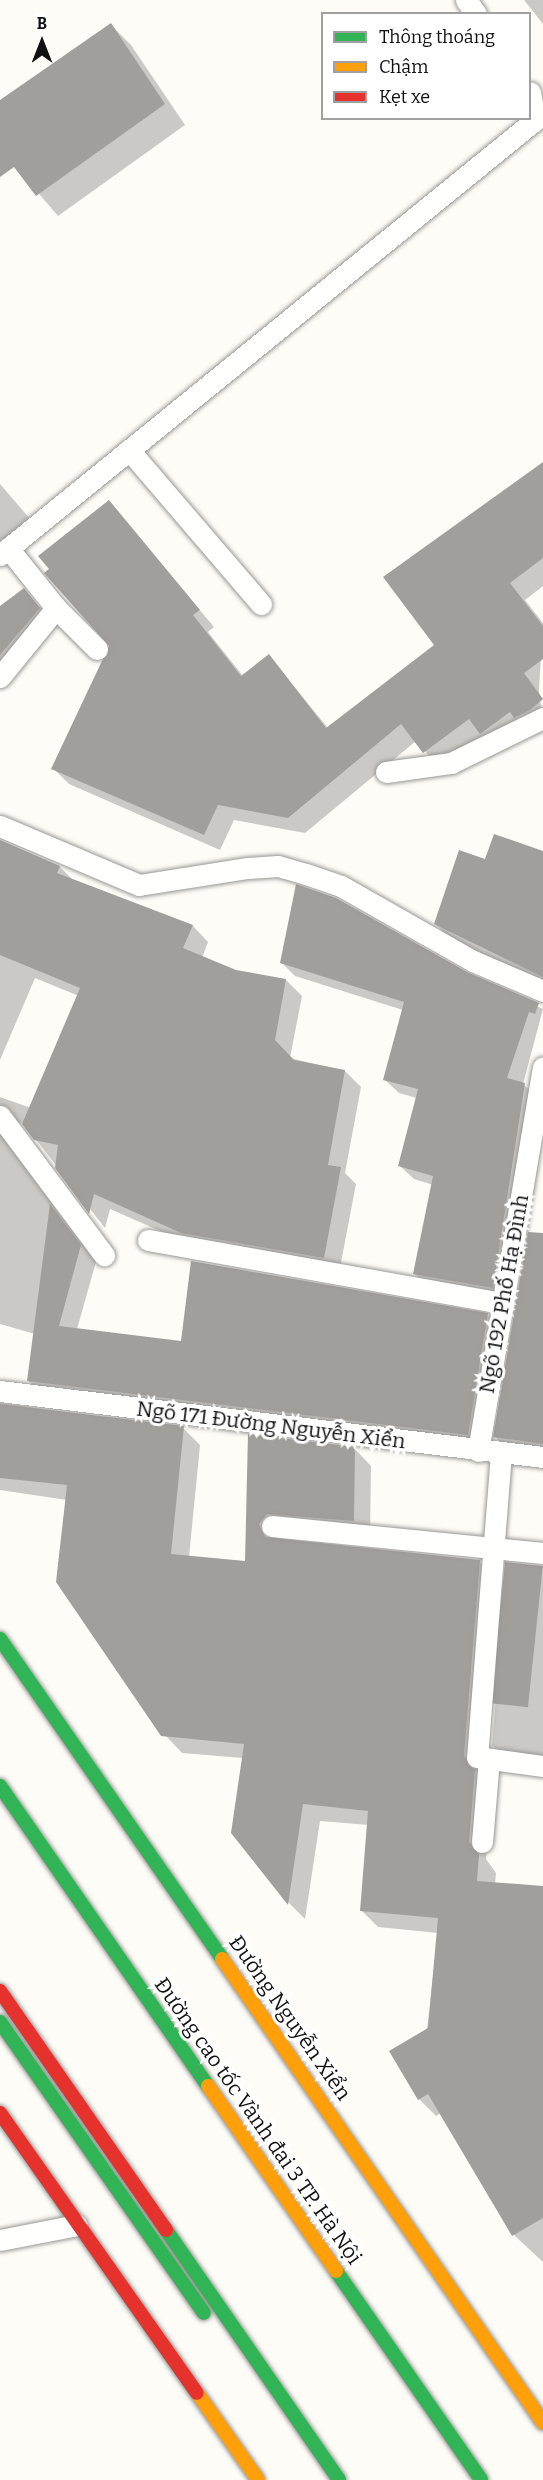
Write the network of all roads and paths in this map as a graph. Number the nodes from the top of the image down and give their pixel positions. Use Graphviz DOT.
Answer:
graph roads {
  1 [pos="531,98"];
  2 [pos="129,450"];
  3 [pos="4,551"];
  4 [pos="261,604"];
  5 [pos="56,608"];
  6 [pos="97,649"];
  7 [pos="0,677"];
  8 [pos="543,718"];
  9 [pos="386,772"];
  10 [pos="0,826"];
  11 [pos="543,991"];
  12 [pos="543,1067"];
  13 [pos="0,1116"];
  14 [pos="148,1240"];
  15 [pos="104,1255"];
  16 [pos="503,1303"];
  17 [pos="0,1391"];
  18 [pos="478,1451"];
  19 [pos="501,1453"];
  20 [pos="543,1457"];
  21 [pos="272,1526"];
  22 [pos="495,1549"];
  23 [pos="543,1553"];
  24 [pos="0,1639"];
  25 [pos="489,1759"];
  26 [pos="543,1766"];
  27 [pos="0,1786"];
  28 [pos="482,1842"];
  29 [pos="0,1991"];
  30 [pos="0,2022"];
  31 [pos="0,2114"];
  32 [pos="77,2225"];
  33 [pos="0,2240"];
  34 [pos="543,2423"];
  35 [pos="258,2480"];
  36 [pos="320,2480"];
  37 [pos="339,2480"];
  38 [pos="481,2480"];
  1 -- 2 [label="lane"];
  2 -- 3 [label="lane"];
  2 -- 4 [label="lane"];
  3 -- 5 [label="lane"];
  5 -- 6 [label="lane"];
  5 -- 7 [label="lane"];
  8 -- 9 [label="lane"];
  10 -- 11 [label="lane"];
  12 -- 16 [label="lane, Ngõ 192 Phố Hạ Đình"];
  13 -- 15 [label="lane"];
  14 -- 16 [label="lane"];
  16 -- 18 [label="lane, Ngõ 192 Phố Hạ Đình"];
  17 -- 18 [label="lane, Ngõ 171 Đường Nguyễn Xiển"];
  18 -- 19 [label="lane, Ngõ 171 Đường Nguyễn Xiển"];
  19 -- 20 [label="lane, Ngõ 171 Đường Nguyễn Xiển"];
  19 -- 22 [label="lane"];
  21 -- 22 [label="lane"];
  22 -- 23 [label="lane"];
  22 -- 25 [label="lane"];
  24 -- 34 [label="main road, Đường Nguyễn Xiển"];
  25 -- 26 [label="lane"];
  25 -- 28 [label="lane"];
  27 -- 38 [label="main road, Đường cao tốc Vành đai 3 TP. Hà Nội"];
  29 -- 37 [label="main road"];
  30 -- 36 [label="main road"];
  31 -- 32 [label="main road"];
  32 -- 33 [label="lane"];
  32 -- 35 [label="main road"];
}
